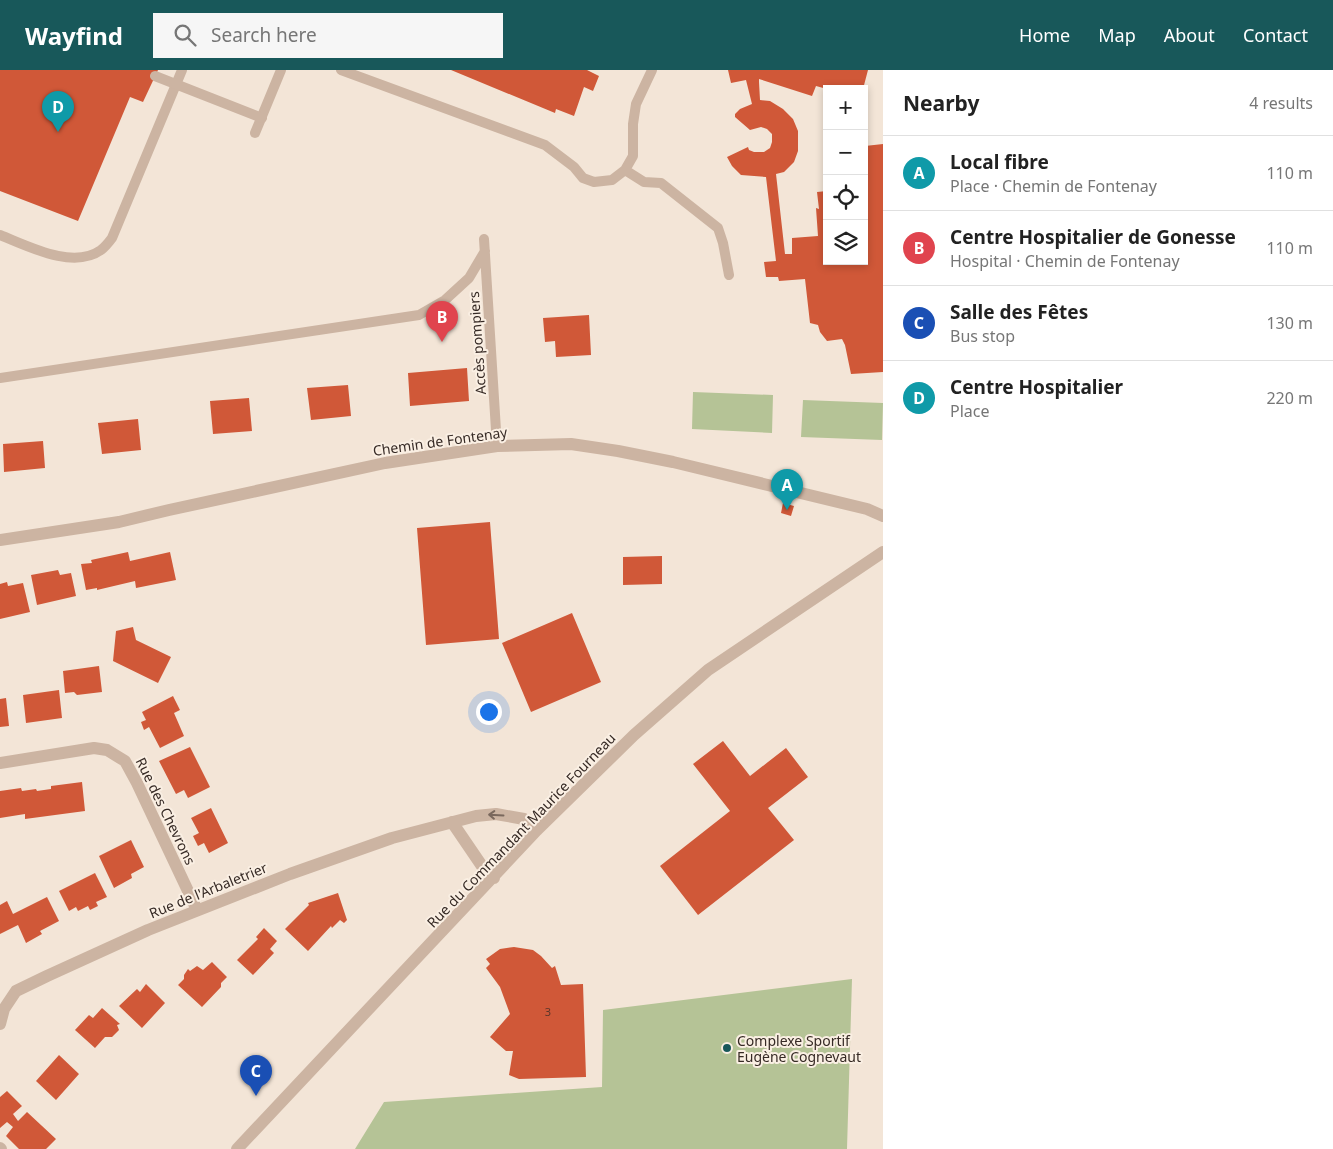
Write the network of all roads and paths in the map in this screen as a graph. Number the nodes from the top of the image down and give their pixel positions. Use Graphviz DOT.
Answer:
graph roads {
  1 [pos="182,70"];
  2 [pos="281,70"];
  3 [pos="341,70"];
  4 [pos="652,70"];
  5 [pos="155,76"];
  6 [pos="262,118"];
  7 [pos="255,133"];
  8 [pos="625,170"];
  9 [pos="0,235"];
  10 [pos="484,239"];
  11 [pos="485,251"];
  12 [pos="729,275"];
  13 [pos="0,378"];
  14 [pos="497,446"];
  15 [pos="883,516"];
  16 [pos="0,540"];
  17 [pos="883,552"];
  18 [pos="0,763"];
  19 [pos="452,822"];
  20 [pos="538,830"];
  21 [pos="494,878"];
  22 [pos="197,910"];
  23 [pos="0,1024"];
  24 [pos="237,1149"];
  1 -- 9 [label="lane"];
  2 -- 6 [label="lane"];
  3 -- 8 [label="lane"];
  4 -- 8 [label="lane"];
  5 -- 6 [label="lane, bridge"];
  6 -- 7 [label="lane"];
  8 -- 12 [label="lane"];
  10 -- 11 [label="lane, Accès pompiers"];
  11 -- 13 [label="lane"];
  11 -- 14 [label="lane, Accès pompiers"];
  14 -- 15 [label="street, Chemin de Fontenay"];
  14 -- 16 [label="street, Chemin de Fontenay"];
  17 -- 20 [label="street, Rue du Commandant Maurice Fourneau"];
  18 -- 22 [label="street, Rue des Chevrons"];
  20 -- 19 [label="street, Rue de l'Arbaletrier, one-way"];
  19 -- 21 [label="street"];
  19 -- 22 [label="street, Rue de l'Arbaletrier"];
  20 -- 21 [label="street, Rue du Commandant Maurice Fourneau"];
  21 -- 24 [label="street, Rue du Commandant Maurice Fourneau"];
  22 -- 23 [label="street, Rue de l'Arbaletrier"];
}
